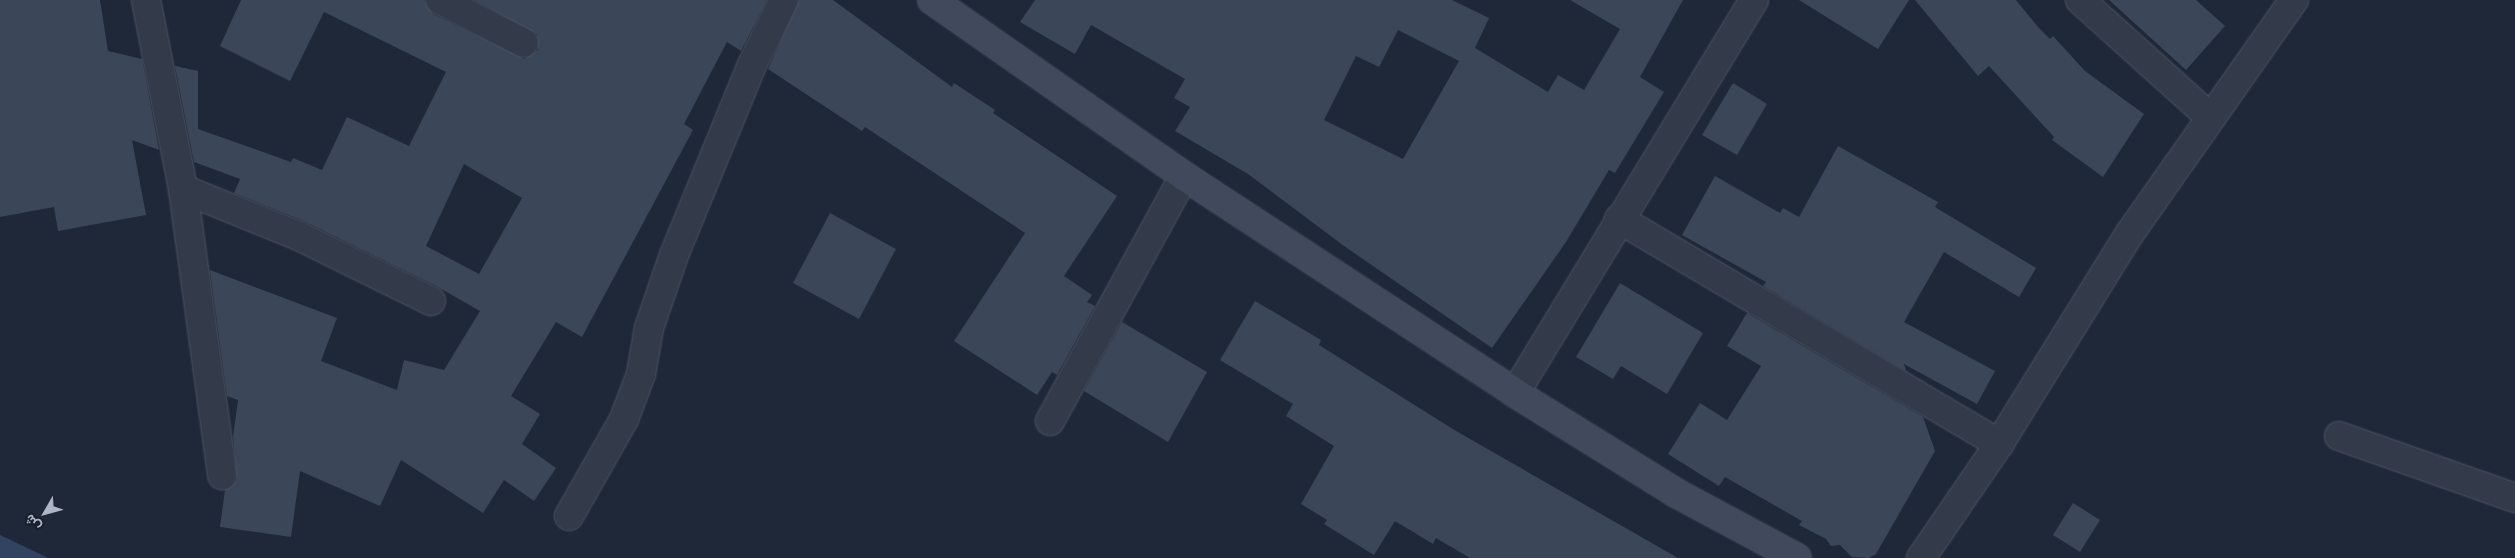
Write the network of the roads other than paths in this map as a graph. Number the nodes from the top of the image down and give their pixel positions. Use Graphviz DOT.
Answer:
graph roads {
  1 [pos="146,0"];
  2 [pos="440,0"];
  3 [pos="784,0"];
  4 [pos="932,0"];
  5 [pos="1754,0"];
  6 [pos="2080,0"];
  7 [pos="2294,0"];
  8 [pos="524,43"];
  9 [pos="2211,118"];
  10 [pos="1184,176"];
  11 [pos="183,189"];
  12 [pos="1620,219"];
  13 [pos="431,300"];
  14 [pos="1515,393"];
  15 [pos="1050,422"];
  16 [pos="2339,436"];
  17 [pos="1999,444"];
  18 [pos="222,475"];
  19 [pos="2515,498"];
  20 [pos="569,516"];
  21 [pos="1797,558"];
  22 [pos="1921,558"];
  1 -- 11 [label="street"];
  2 -- 8 [label="street"];
  3 -- 20 [label="street"];
  4 -- 10 [label="street"];
  5 -- 12 [label="street"];
  6 -- 9 [label="street"];
  7 -- 9 [label="street"];
  9 -- 17 [label="street"];
  10 -- 14 [label="street"];
  10 -- 15 [label="street"];
  11 -- 13 [label="street"];
  11 -- 18 [label="street"];
  12 -- 14 [label="street"];
  12 -- 17 [label="street"];
  14 -- 21 [label="street"];
  16 -- 19 [label="street"];
  17 -- 22 [label="street"];
}
